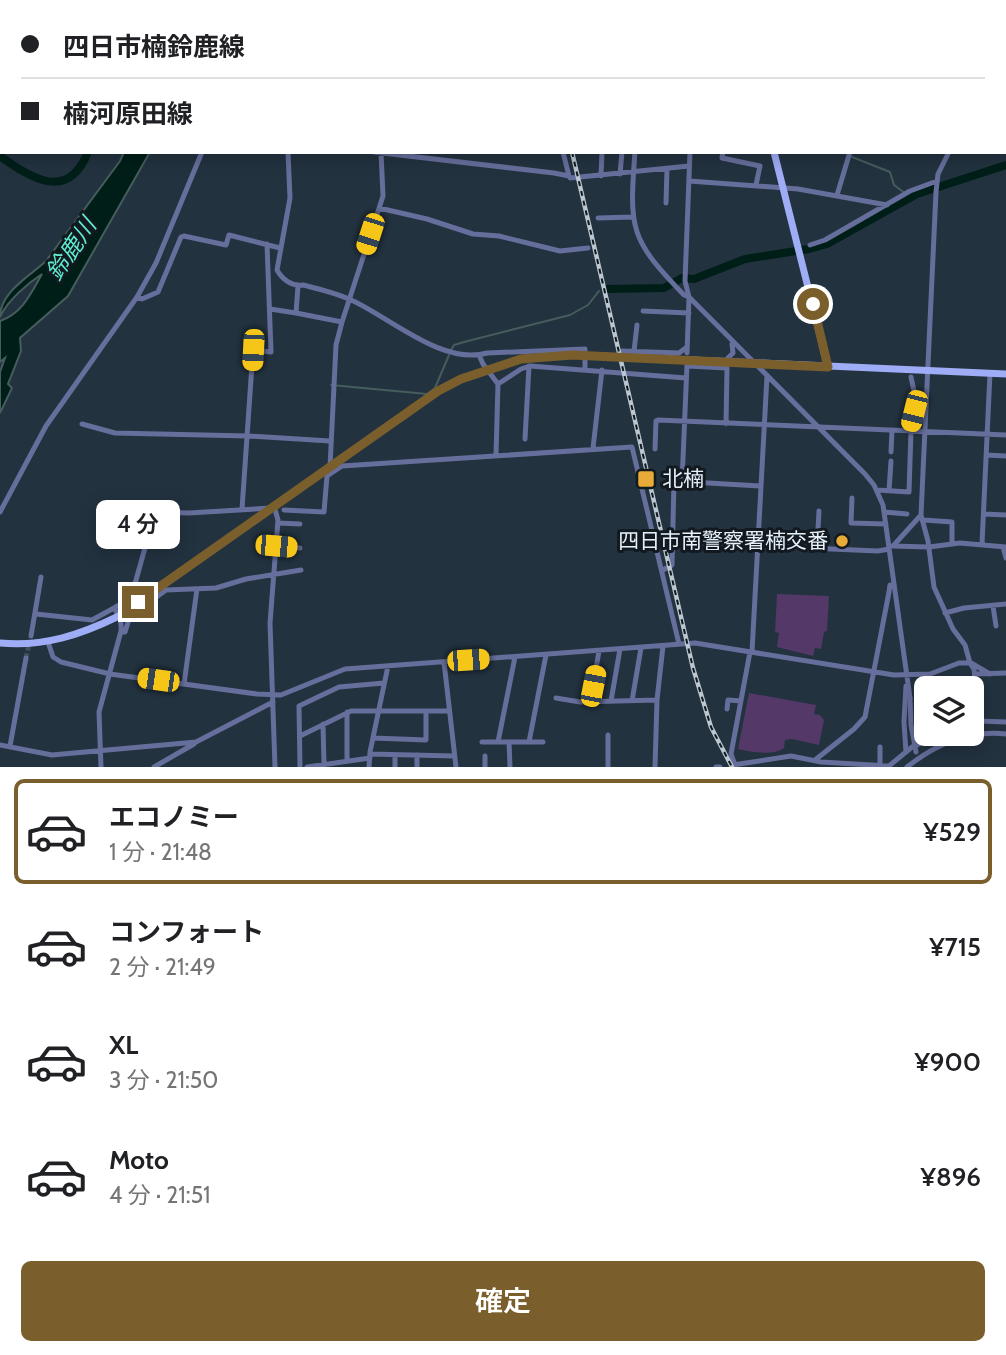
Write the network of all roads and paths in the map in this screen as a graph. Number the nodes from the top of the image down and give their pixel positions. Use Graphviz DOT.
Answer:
graph roads {
  1 [pos="201,154"];
  2 [pos="288,154"];
  3 [pos="378,154"];
  4 [pos="386,154"];
  5 [pos="564,154"];
  6 [pos="602,154"];
  7 [pos="622,154"];
  8 [pos="635,154"];
  9 [pos="690,154"];
  10 [pos="723,154"];
  11 [pos="774,154"];
  12 [pos="948,154"];
  13 [pos="849,155"];
  14 [pos="689,166"];
  15 [pos="667,169"];
  16 [pos="633,173"];
  17 [pos="620,174"];
  18 [pos="569,176"];
  19 [pos="601,176"];
  20 [pos="689,181"];
  21 [pos="937,182"];
  22 [pos="757,186"];
  23 [pos="783,188"];
  24 [pos="837,195"];
  25 [pos="666,203"];
  26 [pos="887,205"];
  27 [pos="379,208"];
  28 [pos="632,216"];
  29 [pos="598,218"];
  30 [pos="267,244"];
  31 [pos="810,245"];
  32 [pos="281,248"];
  33 [pos="588,248"];
  34 [pos="268,270"];
  35 [pos="277,270"];
  36 [pos="298,286"];
  37 [pos="136,297"];
  38 [pos="689,297"];
  39 [pos="349,299"];
  40 [pos="270,309"];
  41 [pos="643,311"];
  42 [pos="296,313"];
  43 [pos="689,313"];
  44 [pos="342,321"];
  45 [pos="637,325"];
  46 [pos="732,342"];
  47 [pos="622,351"];
  48 [pos="634,351"];
  49 [pos="479,355"];
  50 [pos="724,362"];
  51 [pos="752,362"];
  52 [pos="529,366"];
  53 [pos="828,367"];
  54 [pos="584,369"];
  55 [pos="487,370"];
  56 [pos="602,370"];
  57 [pos="928,370"];
  58 [pos="990,373"];
  59 [pos="1006,374"];
  60 [pos="767,376"];
  61 [pos="911,377"];
  62 [pos="686,378"];
  63 [pos="498,384"];
  64 [pos="685,421"];
  65 [pos="82,424"];
  66 [pos="726,424"];
  67 [pos="763,425"];
  68 [pos="818,427"];
  69 [pos="892,430"];
  70 [pos="910,431"];
  71 [pos="925,432"];
  72 [pos="987,435"];
  73 [pos="1006,435"];
  74 [pos="248,436"];
  75 [pos="525,439"];
  76 [pos="330,441"];
  77 [pos="593,449"];
  78 [pos="655,449"];
  79 [pos="891,452"];
  80 [pos="986,455"];
  81 [pos="496,456"];
  82 [pos="1006,456"];
  83 [pos="891,461"];
  84 [pos="327,471"];
  85 [pos="682,482"];
  86 [pos="760,486"];
  87 [pos="877,491"];
  88 [pos="889,491"];
  89 [pos="852,498"];
  90 [pos="273,507"];
  91 [pos="242,509"];
  92 [pos="284,510"];
  93 [pos="819,510"];
  94 [pos="0,512"];
  95 [pos="884,512"];
  96 [pos="907,514"];
  97 [pos="984,514"];
  98 [pos="1006,515"];
  99 [pos="923,517"];
  100 [pos="278,523"];
  101 [pos="300,524"];
  102 [pos="886,524"];
  103 [pos="672,542"];
  104 [pos="952,543"];
  105 [pos="982,544"];
  106 [pos="276,546"];
  107 [pos="759,546"];
  108 [pos="890,547"];
  109 [pos="929,547"];
  110 [pos="1005,547"];
  111 [pos="300,548"];
  112 [pos="817,548"];
  113 [pos="1006,558"];
  114 [pos="301,570"];
  115 [pos="663,570"];
  116 [pos="274,575"];
  117 [pos="41,576"];
  118 [pos="894,584"];
  119 [pos="197,589"];
  120 [pos="160,591"];
  121 [pos="1006,604"];
  122 [pos="993,606"];
  123 [pos="114,608"];
  124 [pos="945,613"];
  125 [pos="36,614"];
  126 [pos="119,616"];
  127 [pos="996,626"];
  128 [pos="121,631"];
  129 [pos="31,636"];
  130 [pos="48,642"];
  131 [pos="0,643"];
  132 [pos="679,645"];
  133 [pos="663,646"];
  134 [pos="641,648"];
  135 [pos="620,649"];
  136 [pos="599,651"];
  137 [pos="751,652"];
  138 [pos="546,655"];
  139 [pos="515,657"];
  140 [pos="26,658"];
  141 [pos="444,662"];
  142 [pos="970,663"];
  143 [pos="387,666"];
  144 [pos="873,671"];
  145 [pos="1006,673"];
  146 [pos="110,674"];
  147 [pos="975,674"];
  148 [pos="990,674"];
  149 [pos="907,676"];
  150 [pos="384,683"];
  151 [pos="184,684"];
  152 [pos="908,685"];
  153 [pos="593,686"];
  154 [pos="272,695"];
  155 [pos="556,698"];
  156 [pos="657,700"];
  157 [pos="611,701"];
  158 [pos="632,701"];
  159 [pos="741,701"];
  160 [pos="273,702"];
  161 [pos="727,709"];
  162 [pos="378,711"];
  163 [pos="426,711"];
  164 [pos="346,712"];
  165 [pos="449,712"];
  166 [pos="984,721"];
  167 [pos="1006,722"];
  168 [pos="323,724"];
  169 [pos="1006,734"];
  170 [pos="300,736"];
  171 [pos="608,736"];
  172 [pos="373,738"];
  173 [pos="196,742"];
  174 [pos="482,742"];
  175 [pos="498,742"];
  176 [pos="509,742"];
  177 [pos="529,742"];
  178 [pos="543,742"];
  179 [pos="0,745"];
  180 [pos="10,746"];
  181 [pos="880,747"];
  182 [pos="100,751"];
  183 [pos="906,752"];
  184 [pos="395,755"];
  185 [pos="417,755"];
  186 [pos="868,755"];
  187 [pos="918,755"];
  188 [pos="370,756"];
  189 [pos="454,756"];
  190 [pos="485,756"];
  191 [pos="815,760"];
  192 [pos="347,761"];
  193 [pos="324,764"];
  194 [pos="755,764"];
  195 [pos="867,764"];
  196 [pos="880,764"];
  197 [pos="734,765"];
  198 [pos="101,767"];
  199 [pos="154,767"];
  200 [pos="275,767"];
  201 [pos="300,767"];
  202 [pos="307,767"];
  203 [pos="369,767"];
  204 [pos="395,767"];
  205 [pos="417,767"];
  206 [pos="456,767"];
  207 [pos="485,767"];
  208 [pos="510,767"];
  209 [pos="608,767"];
  210 [pos="655,767"];
  211 [pos="888,767"];
  212 [pos="907,767"];
  1 -- 37 [label="street"];
  2 -- 32 [label="street"];
  3 -- 27 [label="street"];
  4 -- 18 [label="street"];
  5 -- 18 [label="street"];
  6 -- 19 [label="street"];
  7 -- 17 [label="street"];
  8 -- 16 [label="street"];
  9 -- 14 [label="street"];
  10 -- 22 [label="street"];
  11 -- 23 [label="main road"];
  12 -- 21 [label="street"];
  13 -- 24 [label="street"];
  14 -- 15 [label="street"];
  14 -- 20 [label="street"];
  15 -- 16 [label="street"];
  15 -- 25 [label="street"];
  16 -- 17 [label="street"];
  16 -- 28 [label="street"];
  17 -- 19 [label="street"];
  18 -- 19 [label="street"];
  20 -- 22 [label="street"];
  20 -- 38 [label="street"];
  21 -- 26 [label="street"];
  21 -- 57 [label="street"];
  22 -- 23 [label="street"];
  23 -- 24 [label="street"];
  23 -- 53 [label="main road"];
  24 -- 26 [label="street"];
  26 -- 31 [label="street"];
  27 -- 33 [label="street"];
  27 -- 39 [label="street"];
  28 -- 29 [label="street"];
  28 -- 38 [label="street"];
  30 -- 32 [label="street"];
  30 -- 34 [label="street"];
  30 -- 37 [label="street"];
  32 -- 35 [label="street"];
  34 -- 35 [label="street"];
  34 -- 40 [label="street"];
  35 -- 36 [label="street"];
  36 -- 39 [label="street"];
  36 -- 42 [label="street"];
  37 -- 94 [label="street"];
  38 -- 43 [label="street"];
  38 -- 46 [label="street"];
  39 -- 44 [label="street"];
  39 -- 49 [label="street"];
  40 -- 42 [label="street"];
  40 -- 74 [label="street"];
  41 -- 43 [label="street"];
  42 -- 44 [label="street"];
  43 -- 48 [label="street"];
  44 -- 76 [label="street"];
  45 -- 48 [label="street"];
  46 -- 50 [label="street"];
  46 -- 51 [label="street"];
  47 -- 48 [label="street"];
  49 -- 54 [label="street"];
  49 -- 55 [label="street"];
  50 -- 51 [label="main road"];
  50 -- 55 [label="main road, bridge"];
  51 -- 53 [label="main road"];
  51 -- 60 [label="street"];
  52 -- 54 [label="street"];
  52 -- 63 [label="street"];
  52 -- 75 [label="street"];
  53 -- 57 [label="main road"];
  54 -- 56 [label="street"];
  55 -- 63 [label="street"];
  55 -- 84 [label="main road"];
  56 -- 62 [label="street"];
  56 -- 77 [label="street"];
  57 -- 58 [label="main road"];
  57 -- 71 [label="street"];
  58 -- 59 [label="main road"];
  58 -- 72 [label="street"];
  60 -- 67 [label="street"];
  60 -- 68 [label="street"];
  61 -- 70 [label="street"];
  62 -- 64 [label="street"];
  62 -- 66 [label="street"];
  63 -- 81 [label="street"];
  64 -- 66 [label="street"];
  64 -- 78 [label="street"];
  64 -- 85 [label="street"];
  65 -- 74 [label="street"];
  66 -- 67 [label="street"];
  67 -- 68 [label="street"];
  67 -- 86 [label="street"];
  68 -- 69 [label="street"];
  68 -- 87 [label="street"];
  69 -- 70 [label="street"];
  69 -- 79 [label="street"];
  70 -- 71 [label="street"];
  70 -- 88 [label="street"];
  71 -- 72 [label="street"];
  71 -- 99 [label="street"];
  72 -- 73 [label="street"];
  72 -- 80 [label="street"];
  74 -- 76 [label="street"];
  74 -- 91 [label="street"];
  76 -- 84 [label="street"];
  77 -- 81 [label="street"];
  77 -- 115 [label="street"];
  80 -- 82 [label="street"];
  80 -- 97 [label="street"];
  81 -- 84 [label="street"];
  83 -- 88 [label="street"];
  84 -- 90 [label="main road"];
  84 -- 92 [label="street"];
  85 -- 86 [label="street"];
  85 -- 103 [label="street"];
  86 -- 107 [label="street"];
  87 -- 88 [label="street"];
  87 -- 95 [label="street"];
  89 -- 102 [label="street"];
  90 -- 91 [label="street"];
  90 -- 100 [label="street"];
  90 -- 120 [label="main road"];
  91 -- 123 [label="street"];
  93 -- 112 [label="street"];
  95 -- 96 [label="street"];
  95 -- 102 [label="street"];
  97 -- 98 [label="street"];
  97 -- 105 [label="street"];
  99 -- 104 [label="street"];
  99 -- 108 [label="street"];
  99 -- 109 [label="street"];
  100 -- 101 [label="street"];
  100 -- 106 [label="street"];
  102 -- 108 [label="street"];
  103 -- 107 [label="street"];
  103 -- 115 [label="street"];
  104 -- 105 [label="street"];
  104 -- 109 [label="street"];
  105 -- 110 [label="street"];
  106 -- 111 [label="street"];
  106 -- 116 [label="street"];
  107 -- 112 [label="street"];
  107 -- 137 [label="street"];
  108 -- 109 [label="street"];
  108 -- 112 [label="street"];
  108 -- 118 [label="street"];
  109 -- 124 [label="street"];
  110 -- 113 [label="street"];
  114 -- 116 [label="street"];
  115 -- 132 [label="street"];
  116 -- 119 [label="street"];
  116 -- 154 [label="street"];
  117 -- 125 [label="street"];
  118 -- 144 [label="street"];
  118 -- 149 [label="street"];
  119 -- 120 [label="street"];
  119 -- 151 [label="street"];
  120 -- 126 [label="main road"];
  120 -- 128 [label="street"];
  121 -- 122 [label="street"];
  122 -- 124 [label="street"];
  122 -- 127 [label="street"];
  123 -- 125 [label="street"];
  123 -- 126 [label="street"];
  124 -- 142 [label="street"];
  125 -- 129 [label="street"];
  126 -- 128 [label="street"];
  126 -- 130 [label="main road"];
  128 -- 146 [label="street"];
  130 -- 131 [label="main road"];
  130 -- 146 [label="street"];
  132 -- 133 [label="street"];
  132 -- 137 [label="street"];
  133 -- 134 [label="street"];
  133 -- 156 [label="street"];
  134 -- 135 [label="street"];
  134 -- 158 [label="street"];
  135 -- 136 [label="street"];
  135 -- 157 [label="street"];
  136 -- 138 [label="street"];
  136 -- 153 [label="street"];
  137 -- 144 [label="street"];
  137 -- 159 [label="street"];
  138 -- 139 [label="street"];
  138 -- 177 [label="street"];
  139 -- 141 [label="street"];
  139 -- 175 [label="street"];
  140 -- 180 [label="street"];
  141 -- 143 [label="street"];
  141 -- 165 [label="street"];
  142 -- 147 [label="street"];
  142 -- 148 [label="street"];
  142 -- 149 [label="street"];
  143 -- 150 [label="street"];
  143 -- 154 [label="street"];
  144 -- 149 [label="street"];
  144 -- 191 [label="street"];
  145 -- 148 [label="street"];
  146 -- 151 [label="street"];
  146 -- 182 [label="street"];
  147 -- 148 [label="street"];
  149 -- 152 [label="street"];
  150 -- 162 [label="street"];
  150 -- 170 [label="street"];
  151 -- 154 [label="street"];
  152 -- 183 [label="street"];
  152 -- 187 [label="street, bridge"];
  154 -- 160 [label="street"];
  155 -- 157 [label="street"];
  156 -- 158 [label="street"];
  156 -- 210 [label="street"];
  157 -- 158 [label="street"];
  159 -- 161 [label="street"];
  159 -- 197 [label="street"];
  160 -- 173 [label="street"];
  160 -- 200 [label="street"];
  162 -- 163 [label="street"];
  162 -- 164 [label="street"];
  162 -- 172 [label="street"];
  163 -- 165 [label="street"];
  163 -- 172 [label="street"];
  164 -- 168 [label="street"];
  164 -- 192 [label="street"];
  165 -- 189 [label="street"];
  166 -- 167 [label="street"];
  168 -- 170 [label="street"];
  168 -- 193 [label="street"];
  169 -- 187 [label="street"];
  170 -- 201 [label="street"];
  171 -- 209 [label="street"];
  172 -- 188 [label="street"];
  173 -- 182 [label="street"];
  173 -- 199 [label="street"];
  174 -- 175 [label="street"];
  175 -- 176 [label="street"];
  176 -- 177 [label="street"];
  176 -- 208 [label="street"];
  177 -- 178 [label="street"];
  179 -- 180 [label="street"];
  180 -- 182 [label="street"];
  181 -- 196 [label="street"];
  182 -- 198 [label="street"];
  183 -- 187 [label="street"];
  183 -- 211 [label="street"];
  184 -- 185 [label="street"];
  184 -- 188 [label="street"];
  184 -- 204 [label="street"];
  185 -- 189 [label="street"];
  185 -- 205 [label="street"];
  186 -- 195 [label="street"];
  187 -- 212 [label="street"];
  188 -- 192 [label="street"];
  188 -- 203 [label="street"];
  189 -- 206 [label="street"];
  190 -- 207 [label="street"];
  191 -- 194 [label="street"];
  191 -- 195 [label="street"];
  192 -- 193 [label="street"];
  193 -- 202 [label="street"];
  194 -- 197 [label="street"];
  195 -- 196 [label="street"];
  196 -- 211 [label="street"];
}
